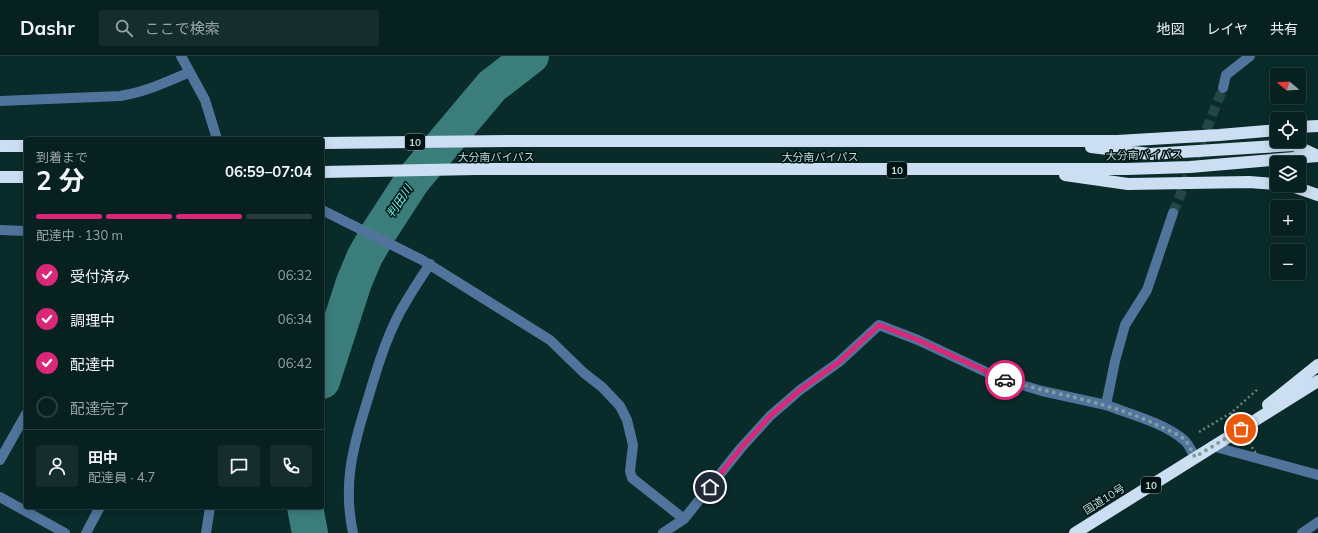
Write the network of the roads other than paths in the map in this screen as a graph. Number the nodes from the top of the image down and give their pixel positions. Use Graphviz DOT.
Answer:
graph roads {
  1 [pos="182,56"];
  2 [pos="1250,56"];
  3 [pos="190,72"];
  4 [pos="1222,88"];
  5 [pos="0,101"];
  6 [pos="1318,126"];
  7 [pos="1306,127"];
  8 [pos="1270,131"];
  9 [pos="216,137"];
  10 [pos="1038,141"];
  11 [pos="324,143"];
  12 [pos="0,146"];
  13 [pos="24,146"];
  14 [pos="1318,156"];
  15 [pos="1021,170"];
  16 [pos="324,172"];
  17 [pos="24,176"];
  18 [pos="0,177"];
  19 [pos="1270,184"];
  20 [pos="1306,191"];
  21 [pos="1318,196"];
  22 [pos="324,211"];
  23 [pos="1173,213"];
  24 [pos="0,230"];
  25 [pos="24,231"];
  26 [pos="426,262"];
  27 [pos="1318,365"];
  28 [pos="1318,381"];
  29 [pos="1106,406"];
  30 [pos="24,418"];
  31 [pos="1228,437"];
  32 [pos="1212,446"];
  33 [pos="1195,457"];
  34 [pos="0,460"];
  35 [pos="1318,475"];
  36 [pos="0,497"];
  37 [pos="99,509"];
  38 [pos="210,509"];
  39 [pos="684,519"];
  40 [pos="1318,522"];
  41 [pos="65,533"];
  42 [pos="86,533"];
  43 [pos="206,533"];
  44 [pos="354,533"];
  45 [pos="662,533"];
  46 [pos="1075,533"];
  47 [pos="1302,533"];
  1 -- 3 [label="street"];
  2 -- 4 [label="street"];
  3 -- 5 [label="street"];
  3 -- 9 [label="street"];
  6 -- 7 [label="highway"];
  8 -- 10 [label="highway, 大分南バイパス / 10"];
  10 -- 11 [label="highway, 大分南バイパス / 10"];
  10 -- 14 [label="highway"];
  12 -- 13 [label="highway"];
  14 -- 15 [label="highway, 大分南バイパス / 10"];
  15 -- 16 [label="highway, 大分南バイパス / 10"];
  15 -- 19 [label="highway"];
  17 -- 18 [label="highway"];
  20 -- 21 [label="highway"];
  22 -- 26 [label="street"];
  23 -- 29 [label="street"];
  24 -- 25 [label="street"];
  26 -- 39 [label="street"];
  26 -- 44 [label="street"];
  27 -- 31 [label="highway, 国道10号 / 10"];
  28 -- 31 [label="highway, 国道10号 / 10"];
  29 -- 33 [label="street"];
  29 -- 39 [label="street"];
  30 -- 34 [label="street"];
  31 -- 32 [label="highway, 国道10号 / 10"];
  32 -- 33 [label="highway, 国道10号 / 10"];
  32 -- 35 [label="street"];
  33 -- 46 [label="highway, 国道10号 / 10"];
  36 -- 41 [label="street"];
  37 -- 42 [label="street"];
  38 -- 43 [label="street"];
  39 -- 45 [label="street"];
  40 -- 47 [label="street"];
}
